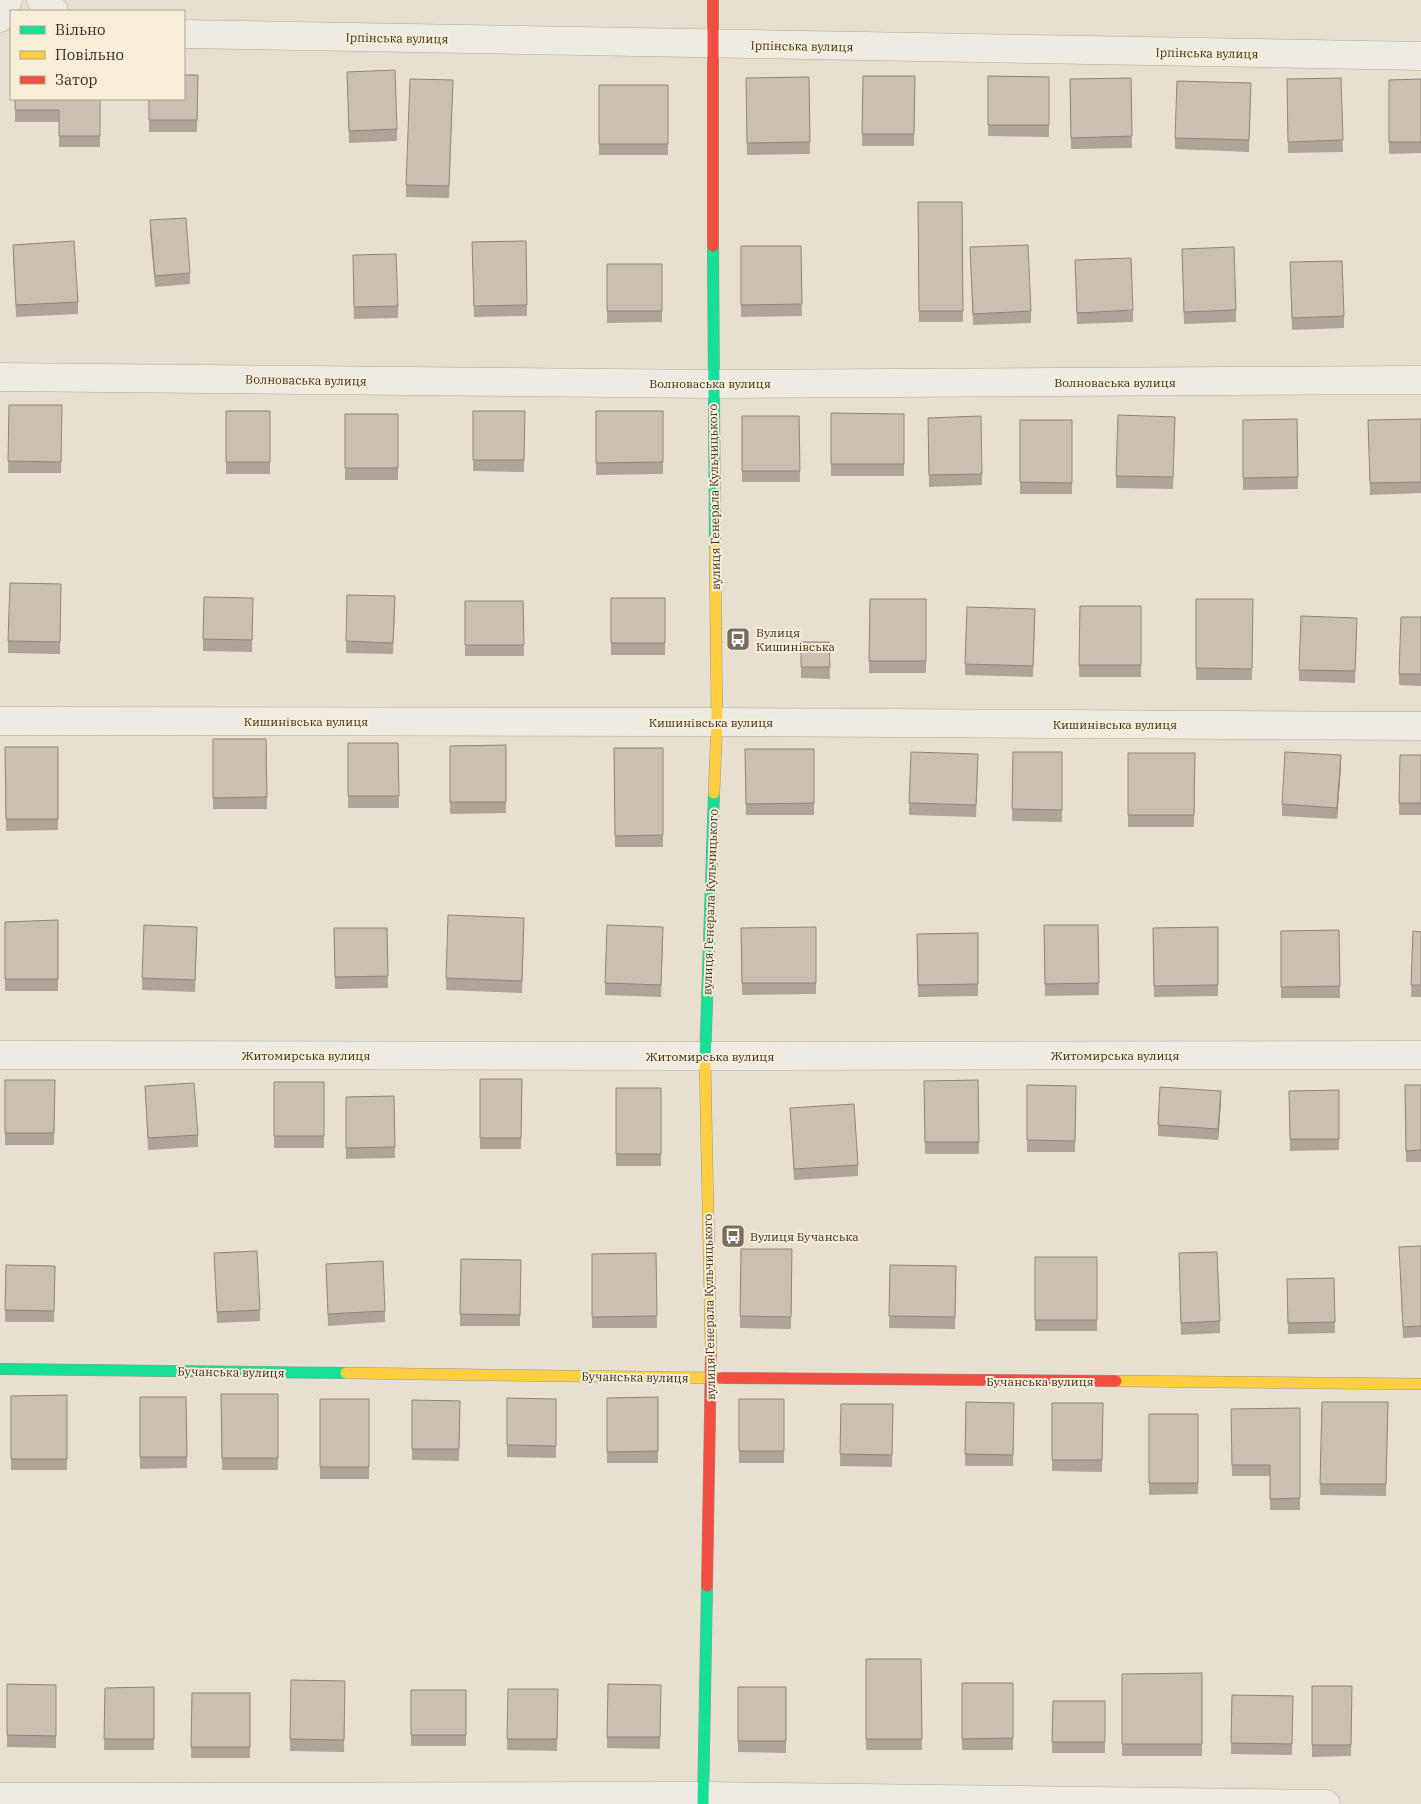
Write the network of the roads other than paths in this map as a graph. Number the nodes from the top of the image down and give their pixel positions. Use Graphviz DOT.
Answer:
graph roads {
  1 [pos="8,0"];
  2 [pos="41,0"];
  3 [pos="713,0"];
  4 [pos="53,10"];
  5 [pos="0,18"];
  6 [pos="185,34"];
  7 [pos="713,44"];
  8 [pos="1421,56"];
  9 [pos="0,377"];
  10 [pos="1421,380"];
  11 [pos="712,384"];
  12 [pos="0,721"];
  13 [pos="717,722"];
  14 [pos="1421,726"];
  15 [pos="0,1055"];
  16 [pos="1421,1055"];
  17 [pos="705,1056"];
  18 [pos="0,1370"];
  19 [pos="711,1378"];
  20 [pos="1421,1384"];
  21 [pos="0,1798"];
  22 [pos="703,1800"];
  23 [pos="1326,1804"];
  1 -- 5 [label="street"];
  2 -- 4 [label="street"];
  3 -- 7 [label="street, вулиця Генерала Кульчицького"];
  6 -- 7 [label="street, Ірпінська вулиця"];
  7 -- 8 [label="street, Ірпінська вулиця"];
  7 -- 11 [label="street, вулиця Генерала Кульчицького"];
  9 -- 11 [label="street, Волноваська вулиця"];
  10 -- 11 [label="street, Волноваська вулиця"];
  11 -- 13 [label="street, вулиця Генерала Кульчицького"];
  12 -- 13 [label="street, Кишинівська вулиця"];
  13 -- 14 [label="street, Кишинівська вулиця"];
  13 -- 17 [label="street, вулиця Генерала Кульчицького"];
  15 -- 17 [label="street, Житомирська вулиця"];
  16 -- 17 [label="street, Житомирська вулиця"];
  17 -- 19 [label="street, вулиця Генерала Кульчицького"];
  18 -- 19 [label="street, Бучанська вулиця"];
  19 -- 20 [label="street, Бучанська вулиця"];
  19 -- 22 [label="street, вулиця Генерала Кульчицького"];
  21 -- 22 [label="street"];
  22 -- 23 [label="street"];
}
